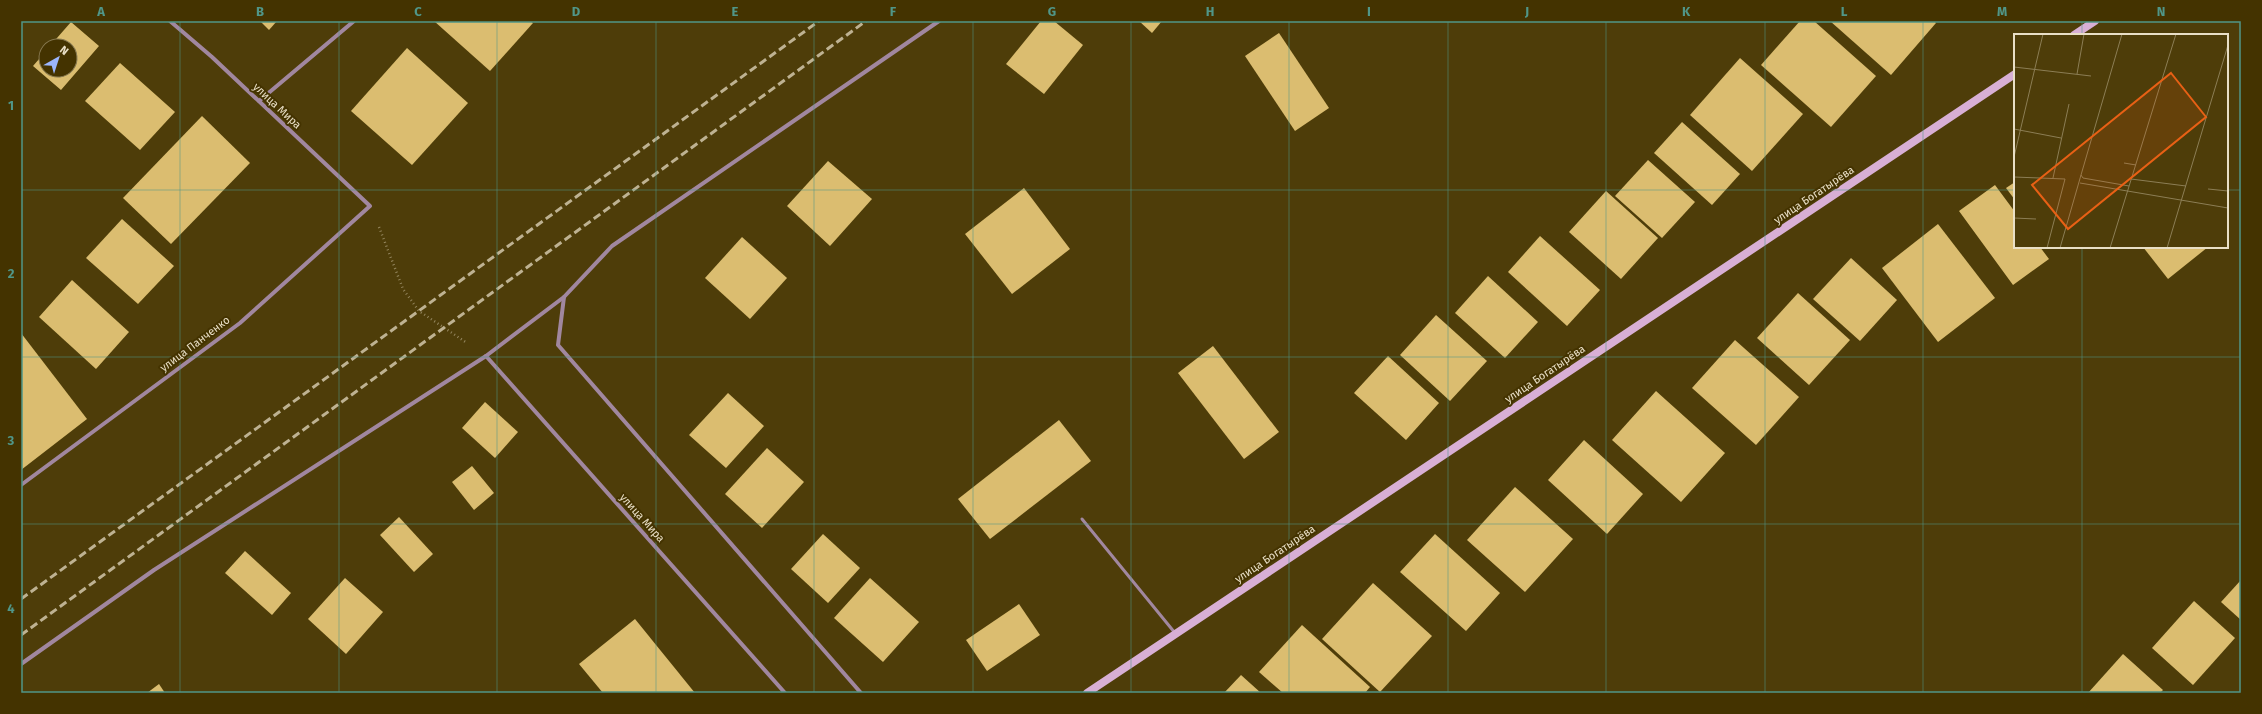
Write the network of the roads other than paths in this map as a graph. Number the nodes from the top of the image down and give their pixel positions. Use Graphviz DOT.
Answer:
graph roads {
  1 [pos="170,21"];
  2 [pos="354,21"];
  3 [pos="939,21"];
  4 [pos="2094,21"];
  5 [pos="2075,34"];
  6 [pos="2014,75"];
  7 [pos="259,101"];
  8 [pos="370,206"];
  9 [pos="564,297"];
  10 [pos="486,356"];
  11 [pos="21,485"];
  12 [pos="1082,519"];
  13 [pos="1176,634"];
  14 [pos="21,664"];
  15 [pos="784,693"];
  16 [pos="861,693"];
  17 [pos="1087,693"];
  1 -- 7 [label="street, улица Мира"];
  2 -- 7 [label="street"];
  3 -- 9 [label="street"];
  4 -- 5 [label="street"];
  6 -- 13 [label="street, улица Богатырёва"];
  7 -- 8 [label="street, улица Мира"];
  8 -- 11 [label="street, улица Панченко"];
  9 -- 10 [label="street"];
  9 -- 16 [label="street"];
  10 -- 14 [label="street"];
  10 -- 15 [label="street, улица Мира"];
  12 -- 13 [label="lane"];
  13 -- 17 [label="street, улица Богатырёва"];
}
